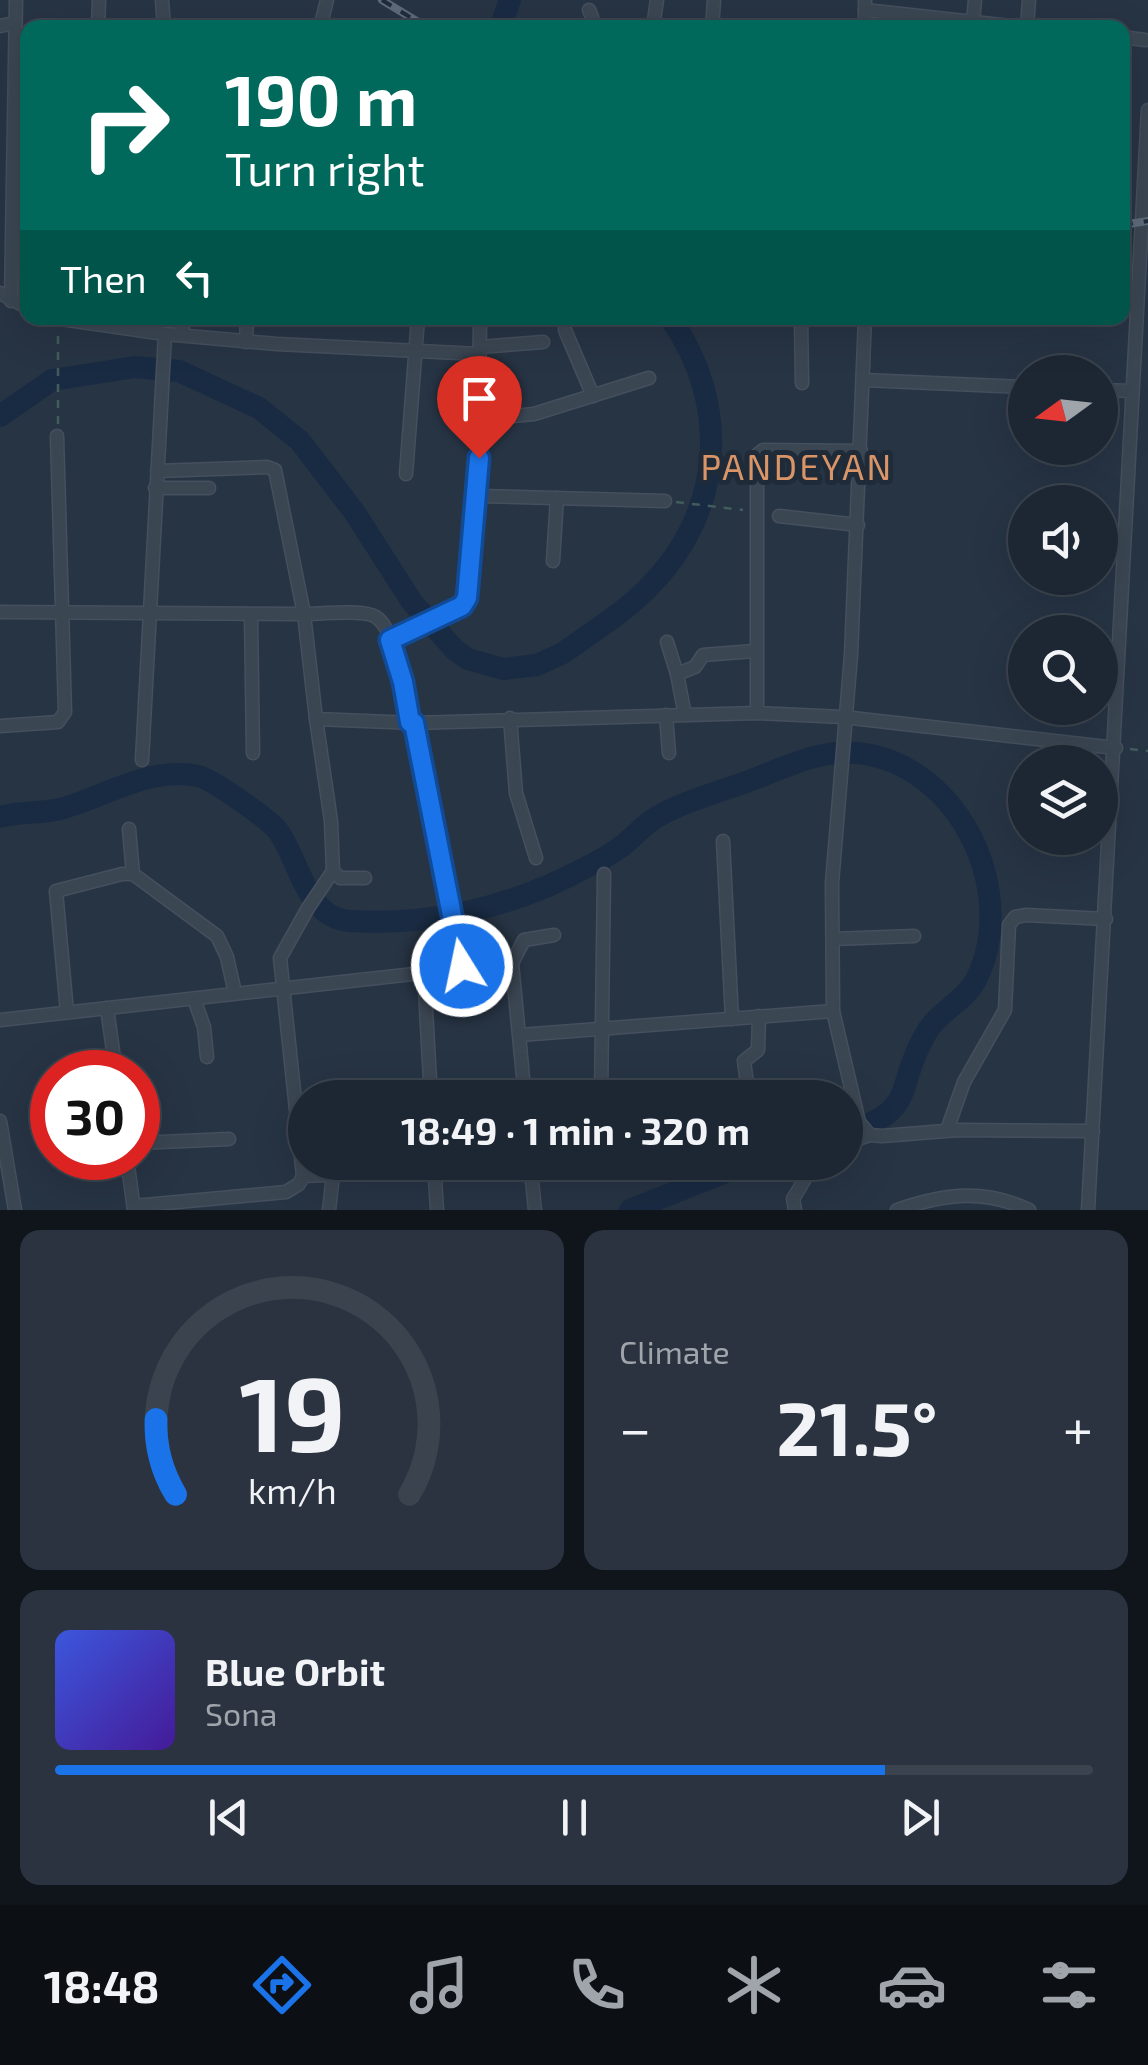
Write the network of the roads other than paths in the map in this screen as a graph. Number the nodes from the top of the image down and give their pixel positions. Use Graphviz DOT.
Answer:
graph roads {
  1 [pos="16,0"];
  2 [pos="865,5"];
  3 [pos="589,10"];
  4 [pos="592,20"];
  5 [pos="959,20"];
  6 [pos="15,23"];
  7 [pos="0,26"];
  8 [pos="1130,39"];
  9 [pos="1145,40"];
  10 [pos="1148,110"];
  11 [pos="13,124"];
  12 [pos="1144,248"];
  13 [pos="6,297"];
  14 [pos="113,325"];
  15 [pos="182,325"];
  16 [pos="247,325"];
  17 [pos="418,325"];
  18 [pos="480,325"];
  19 [pos="802,325"];
  20 [pos="865,325"];
  21 [pos="565,330"];
  22 [pos="183,333"];
  23 [pos="166,334"];
  24 [pos="246,342"];
  25 [pos="543,342"];
  26 [pos="418,350"];
  27 [pos="480,351"];
  28 [pos="649,378"];
  29 [pos="863,380"];
  30 [pos="802,384"];
  31 [pos="1008,386"];
  32 [pos="1118,391"];
  33 [pos="1132,392"];
  34 [pos="593,396"];
  35 [pos="480,420"];
  36 [pos="58,436"];
  37 [pos="861,451"];
  38 [pos="156,471"];
  39 [pos="406,474"];
  40 [pos="155,488"];
  41 [pos="209,488"];
  42 [pos="478,496"];
  43 [pos="557,498"];
  44 [pos="665,500"];
  45 [pos="779,516"];
  46 [pos="858,525"];
  47 [pos="553,561"];
  48 [pos="0,612"];
  49 [pos="62,614"];
  50 [pos="150,614"];
  51 [pos="304,614"];
  52 [pos="251,616"];
  53 [pos="390,640"];
  54 [pos="667,642"];
  55 [pos="754,650"];
  56 [pos="677,674"];
  57 [pos="757,713"];
  58 [pos="666,715"];
  59 [pos="685,715"];
  60 [pos="843,716"];
  61 [pos="510,718"];
  62 [pos="316,719"];
  63 [pos="412,722"];
  64 [pos="0,726"];
  65 [pos="1090,745"];
  66 [pos="1116,745"];
  67 [pos="253,753"];
  68 [pos="669,753"];
  69 [pos="142,760"];
  70 [pos="128,829"];
  71 [pos="723,841"];
  72 [pos="1110,855"];
  73 [pos="536,858"];
  74 [pos="334,871"];
  75 [pos="133,874"];
  76 [pos="604,874"];
  77 [pos="365,878"];
  78 [pos="1106,919"];
  79 [pos="554,936"];
  80 [pos="914,936"];
  81 [pos="833,939"];
  82 [pos="512,963"];
  83 [pos="462,966"];
  84 [pos="424,973"];
  85 [pos="283,988"];
  86 [pos="235,994"];
  87 [pos="194,999"];
  88 [pos="107,1008"];
  89 [pos="833,1010"];
  90 [pos="67,1012"];
  91 [pos="759,1016"];
  92 [pos="732,1019"];
  93 [pos="0,1020"];
  94 [pos="604,1027"];
  95 [pos="520,1034"];
  96 [pos="113,1050"];
  97 [pos="207,1057"];
  98 [pos="292,1080"];
  99 [pos="430,1080"];
  100 [pos="524,1080"];
  101 [pos="601,1080"];
  102 [pos="747,1080"];
  103 [pos="0,1121"];
  104 [pos="947,1130"];
  105 [pos="1093,1131"];
  106 [pos="870,1135"];
  107 [pos="863,1137"];
  108 [pos="229,1139"];
  109 [pos="160,1142"];
  110 [pos="3,1155"];
  111 [pos="130,1180"];
  112 [pos="300,1180"];
  113 [pos="332,1180"];
  114 [pos="436,1180"];
  115 [pos="532,1180"];
  116 [pos="804,1180"];
  117 [pos="244,1203"];
  118 [pos="134,1208"];
  119 [pos="16,1210"];
  120 [pos="329,1210"];
  121 [pos="437,1210"];
  122 [pos="536,1210"];
  123 [pos="795,1210"];
  124 [pos="897,1210"];
  125 [pos="1028,1210"];
  126 [pos="1088,1210"];
  1 -- 6 [label="street"];
  2 -- 5 [label="street"];
  3 -- 4 [label="street"];
  6 -- 7 [label="street"];
  6 -- 11 [label="street"];
  8 -- 9 [label="street"];
  10 -- 12 [label="street"];
  11 -- 13 [label="street"];
  12 -- 33 [label="street"];
  14 -- 23 [label="street"];
  15 -- 22 [label="street"];
  16 -- 24 [label="street"];
  17 -- 26 [label="street"];
  18 -- 27 [label="street"];
  19 -- 30 [label="street"];
  20 -- 29 [label="street"];
  21 -- 34 [label="street"];
  22 -- 23 [label="street"];
  22 -- 24 [label="street"];
  23 -- 38 [label="street"];
  24 -- 26 [label="street"];
  25 -- 27 [label="street"];
  26 -- 27 [label="street"];
  26 -- 39 [label="street"];
  27 -- 35 [label="street"];
  28 -- 34 [label="street"];
  29 -- 31 [label="street"];
  29 -- 37 [label="street"];
  32 -- 33 [label="street"];
  33 -- 66 [label="street"];
  34 -- 35 [label="street"];
  35 -- 42 [label="street"];
  36 -- 49 [label="street"];
  37 -- 46 [label="street"];
  37 -- 55 [label="street"];
  38 -- 40 [label="street"];
  38 -- 51 [label="street"];
  40 -- 41 [label="street"];
  40 -- 50 [label="street"];
  42 -- 43 [label="street"];
  42 -- 53 [label="street"];
  43 -- 44 [label="street"];
  43 -- 47 [label="street"];
  45 -- 46 [label="street"];
  46 -- 60 [label="street"];
  48 -- 49 [label="street"];
  49 -- 50 [label="street"];
  49 -- 64 [label="street"];
  50 -- 52 [label="street"];
  50 -- 69 [label="street"];
  51 -- 52 [label="street"];
  51 -- 53 [label="street"];
  51 -- 62 [label="street"];
  52 -- 67 [label="street"];
  53 -- 63 [label="street"];
  54 -- 56 [label="street"];
  55 -- 56 [label="street"];
  55 -- 57 [label="street"];
  56 -- 59 [label="street"];
  57 -- 59 [label="street"];
  57 -- 60 [label="street"];
  58 -- 59 [label="street"];
  58 -- 61 [label="street"];
  58 -- 68 [label="street"];
  60 -- 65 [label="street"];
  60 -- 81 [label="street"];
  61 -- 63 [label="street"];
  61 -- 73 [label="street"];
  62 -- 63 [label="street"];
  62 -- 74 [label="street"];
  63 -- 83 [label="street"];
  70 -- 75 [label="street"];
  71 -- 92 [label="street"];
  72 -- 78 [label="street"];
  74 -- 77 [label="street"];
  74 -- 85 [label="street"];
  75 -- 86 [label="street"];
  75 -- 90 [label="street"];
  76 -- 94 [label="street"];
  78 -- 104 [label="street"];
  78 -- 105 [label="street"];
  79 -- 82 [label="street"];
  80 -- 81 [label="street"];
  81 -- 89 [label="street"];
  82 -- 83 [label="street"];
  82 -- 95 [label="street"];
  83 -- 84 [label="street"];
  84 -- 85 [label="street"];
  84 -- 99 [label="street"];
  85 -- 86 [label="street"];
  85 -- 98 [label="street"];
  86 -- 87 [label="street"];
  87 -- 88 [label="street"];
  87 -- 97 [label="street"];
  88 -- 90 [label="street"];
  88 -- 96 [label="street"];
  89 -- 91 [label="street"];
  89 -- 106 [label="street"];
  90 -- 93 [label="street"];
  91 -- 92 [label="street"];
  91 -- 102 [label="street"];
  92 -- 94 [label="street"];
  94 -- 95 [label="street"];
  94 -- 101 [label="street"];
  95 -- 100 [label="street"];
  103 -- 110 [label="street"];
  104 -- 105 [label="street"];
  104 -- 106 [label="street"];
  105 -- 126 [label="street"];
  106 -- 107 [label="street"];
  108 -- 109 [label="street"];
  110 -- 119 [label="street"];
  111 -- 118 [label="street"];
  112 -- 117 [label="street"];
  113 -- 120 [label="street"];
  114 -- 121 [label="street"];
  115 -- 122 [label="street"];
  116 -- 123 [label="street"];
  117 -- 118 [label="street"];
  124 -- 125 [label="street"];
}
